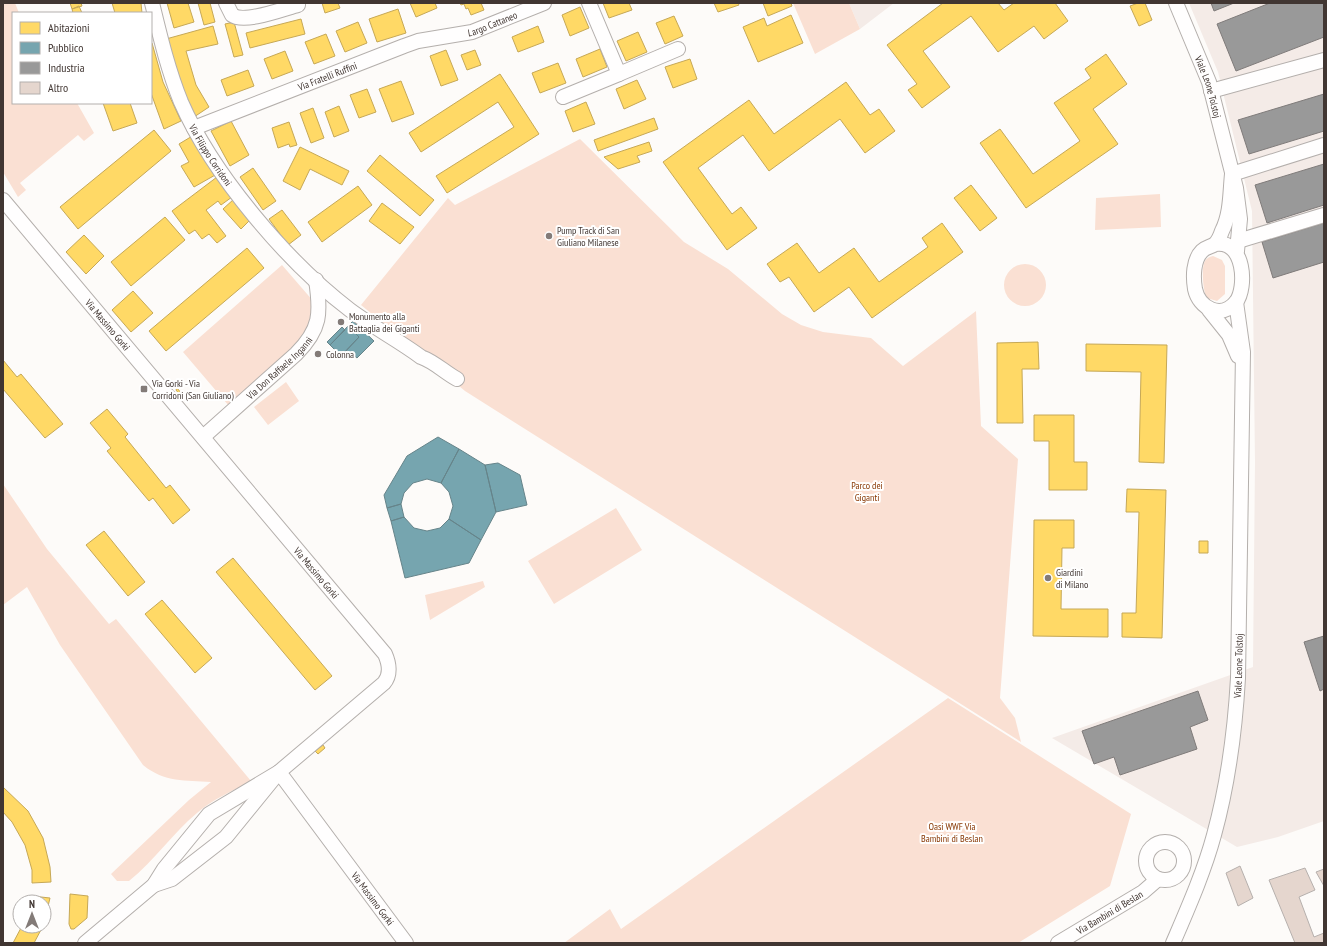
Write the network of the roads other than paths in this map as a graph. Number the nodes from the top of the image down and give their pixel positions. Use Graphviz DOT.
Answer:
graph roads {
  1 [pos="152,3"];
  2 [pos="226,3"];
  3 [pos="544,3"];
  4 [pos="589,3"];
  5 [pos="1176,3"];
  6 [pos="298,5"];
  7 [pos="463,35"];
  8 [pos="678,49"];
  9 [pos="1324,60"];
  10 [pos="619,74"];
  11 [pos="1211,91"];
  12 [pos="563,97"];
  13 [pos="194,128"];
  14 [pos="1324,145"];
  15 [pos="1232,174"];
  16 [pos="3,200"];
  17 [pos="1324,215"];
  18 [pos="1215,244"];
  19 [pos="1237,246"];
  20 [pos="316,280"];
  21 [pos="1236,302"];
  22 [pos="1209,310"];
  23 [pos="457,379"];
  24 [pos="1242,379"];
  25 [pos="203,437"];
  26 [pos="279,772"];
  27 [pos="1158,879"];
  28 [pos="154,885"];
  29 [pos="85,943"];
  30 [pos="406,943"];
  31 [pos="1058,943"];
  32 [pos="1173,943"];
  1 -- 13 [label="street, Via Filippo Corridoni"];
  2 -- 6 [label="street"];
  3 -- 7 [label="street, Largo Cattaneo"];
  4 -- 10 [label="street"];
  5 -- 11 [label="street, Viale Leone Tolstoj"];
  7 -- 13 [label="street, Via Fratelli Ruffini"];
  8 -- 10 [label="street"];
  9 -- 11 [label="street"];
  10 -- 12 [label="street"];
  11 -- 15 [label="street, Viale Leone Tolstoj"];
  13 -- 20 [label="street, Via Filippo Corridoni"];
  14 -- 15 [label="street"];
  15 -- 18 [label="street, Viale Leone Tolstoj"];
  15 -- 19 [label="street, Viale Leone Tolstoj"];
  16 -- 25 [label="street, Via Massimo Gorki"];
  17 -- 19 [label="street"];
  18 -- 19 [label="street"];
  18 -- 22 [label="street, Viale Leone Tolstoj"];
  19 -- 21 [label="street, Viale Leone Tolstoj"];
  20 -- 23 [label="street, Via Filippo Corridoni"];
  20 -- 25 [label="street, Via Don Raffaele Inganni"];
  21 -- 22 [label="street"];
  21 -- 24 [label="street, Viale Leone Tolstoj"];
  22 -- 24 [label="street, Viale Leone Tolstoj"];
  24 -- 32 [label="street, Viale Leone Tolstoj"];
  25 -- 26 [label="street, Via Massimo Gorki"];
  26 -- 28 [label="street"];
  26 -- 28 [label="street"];
  26 -- 30 [label="street, Via Massimo Gorki"];
  27 -- 31 [label="street, Via Bambini di Beslan"];
  28 -- 29 [label="street"];
}
